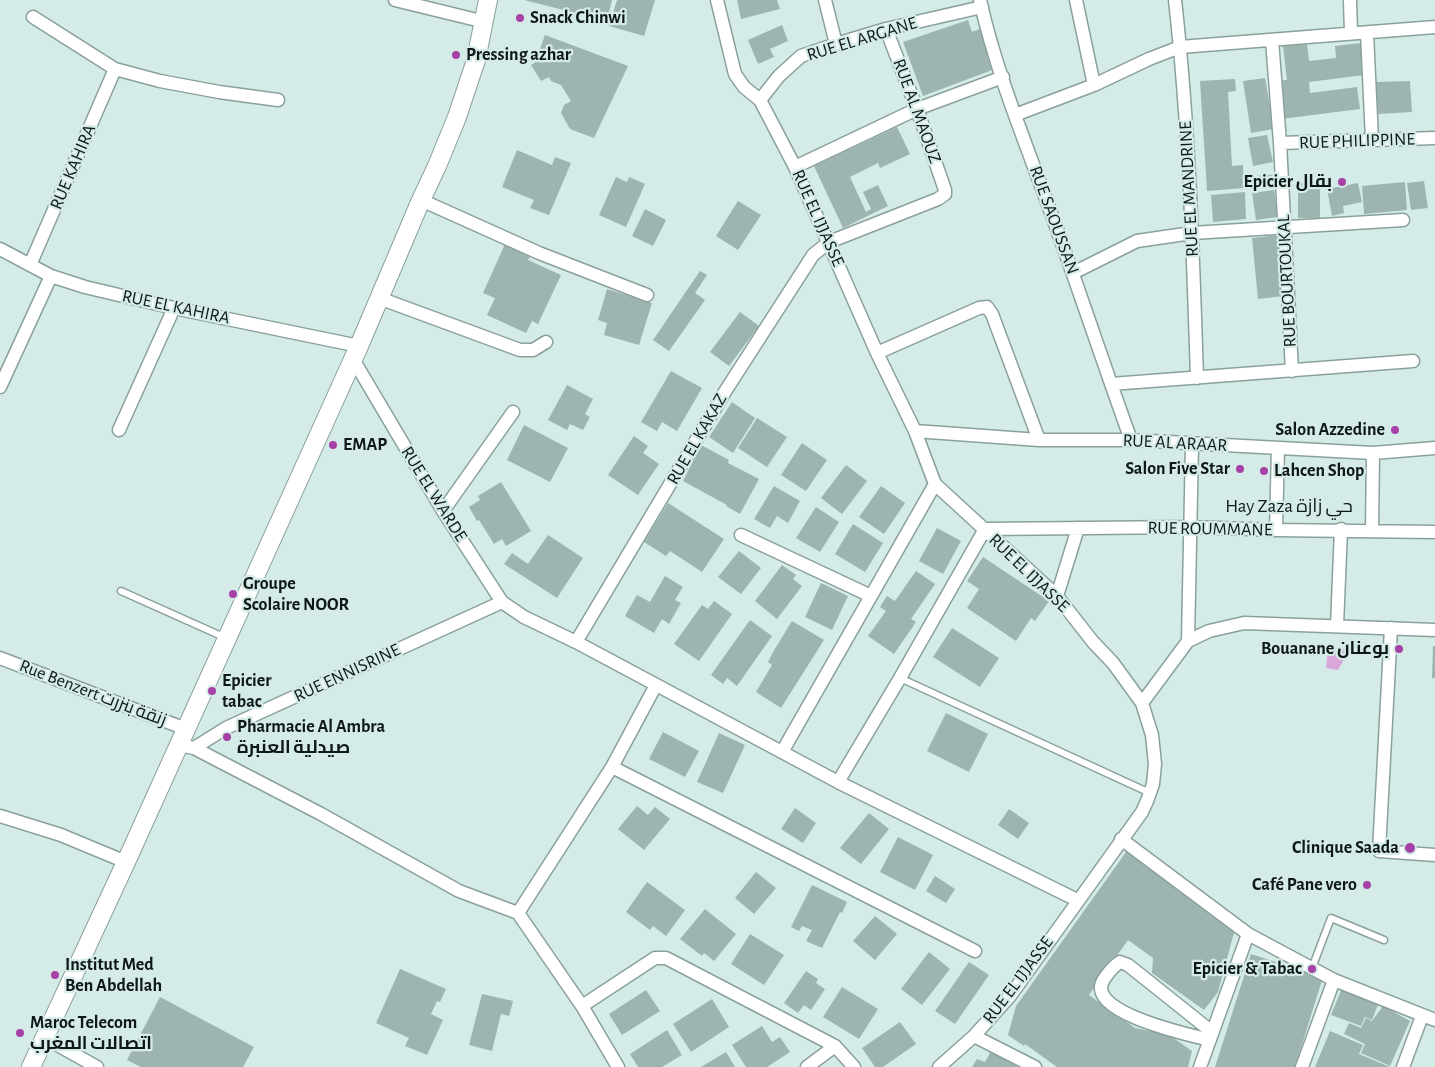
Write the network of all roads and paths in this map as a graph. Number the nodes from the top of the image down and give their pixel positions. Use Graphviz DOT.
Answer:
graph roads {
  1 [pos="395,0"];
  2 [pos="488,0"];
  3 [pos="717,0"];
  4 [pos="825,0"];
  5 [pos="1076,0"];
  6 [pos="1175,0"];
  7 [pos="1350,0"];
  8 [pos="981,3"];
  9 [pos="33,17"];
  10 [pos="485,22"];
  11 [pos="1435,27"];
  12 [pos="886,29"];
  13 [pos="1367,33"];
  14 [pos="1351,34"];
  15 [pos="1272,40"];
  16 [pos="836,44"];
  17 [pos="1180,47"];
  18 [pos="115,69"];
  19 [pos="1003,77"];
  20 [pos="1094,85"];
  21 [pos="278,100"];
  22 [pos="760,100"];
  23 [pos="917,109"];
  24 [pos="1015,115"];
  25 [pos="1435,138"];
  26 [pos="1372,140"];
  27 [pos="1280,143"];
  28 [pos="795,167"];
  29 [pos="421,200"];
  30 [pos="1402,220"];
  31 [pos="1284,227"];
  32 [pos="1192,233"];
  33 [pos="829,242"];
  34 [pos="0,249"];
  35 [pos="30,266"];
  36 [pos="1073,272"];
  37 [pos="52,276"];
  38 [pos="647,295"];
  39 [pos="379,298"];
  40 [pos="174,308"];
  41 [pos="546,342"];
  42 [pos="356,352"];
  43 [pos="877,352"];
  44 [pos="1413,362"];
  45 [pos="1292,372"];
  46 [pos="1196,378"];
  47 [pos="1111,384"];
  48 [pos="0,387"];
  49 [pos="513,412"];
  50 [pos="119,430"];
  51 [pos="915,431"];
  52 [pos="1039,440"];
  53 [pos="1131,440"];
  54 [pos="1192,444"];
  55 [pos="1278,448"];
  56 [pos="1435,448"];
  57 [pos="1373,453"];
  58 [pos="935,484"];
  59 [pos="443,511"];
  60 [pos="1190,527"];
  61 [pos="1078,528"];
  62 [pos="985,529"];
  63 [pos="1342,529"];
  64 [pos="1276,530"];
  65 [pos="1372,530"];
  66 [pos="1435,532"];
  67 [pos="742,535"];
  68 [pos="121,591"];
  69 [pos="871,596"];
  70 [pos="1057,596"];
  71 [pos="502,602"];
  72 [pos="1337,626"];
  73 [pos="1391,628"];
  74 [pos="1435,630"];
  75 [pos="227,638"];
  76 [pos="576,642"];
  77 [pos="1188,642"];
  78 [pos="0,658"];
  79 [pos="900,678"];
  80 [pos="656,685"];
  81 [pos="1142,703"];
  82 [pos="186,729"];
  83 [pos="186,746"];
  84 [pos="782,752"];
  85 [pos="612,767"];
  86 [pos="838,782"];
  87 [pos="1150,793"];
  88 [pos="0,816"];
  89 [pos="1121,839"];
  90 [pos="1435,855"];
  91 [pos="126,862"];
  92 [pos="1077,900"];
  93 [pos="518,913"];
  94 [pos="1248,934"];
  95 [pos="1384,940"];
  96 [pos="974,951"];
  97 [pos="1311,970"];
  98 [pos="1334,980"];
  99 [pos="582,1006"];
  100 [pos="1422,1016"];
  101 [pos="1435,1020"];
  102 [pos="974,1036"];
  103 [pos="1211,1036"];
  104 [pos="45,1038"];
  105 [pos="835,1046"];
  106 [pos="31,1067"];
  107 [pos="97,1067"];
  108 [pos="618,1067"];
  109 [pos="807,1067"];
  110 [pos="854,1067"];
  111 [pos="940,1067"];
  112 [pos="1035,1067"];
  113 [pos="1200,1067"];
  114 [pos="1302,1067"];
  115 [pos="1403,1067"];
  1 -- 10 [label="street"];
  2 -- 10 [label="street"];
  3 -- 22 [label="street"];
  4 -- 16 [label="street"];
  5 -- 20 [label="street"];
  6 -- 17 [label="street, RUE EL MANDRINE"];
  7 -- 14 [label="street"];
  8 -- 12 [label="street, RUE EL ARGANE"];
  8 -- 19 [label="street, RUE SAOUSSAN"];
  9 -- 18 [label="street"];
  10 -- 29 [label="street"];
  11 -- 13 [label="street"];
  12 -- 16 [label="street, RUE EL ARGANE"];
  12 -- 23 [label="street, RUE AL MAOUZ"];
  13 -- 14 [label="street"];
  13 -- 26 [label="street"];
  14 -- 15 [label="street"];
  15 -- 17 [label="street"];
  15 -- 27 [label="street, RUE BOURTOUKAL"];
  16 -- 22 [label="street, RUE EL ARGANE"];
  17 -- 20 [label="street"];
  17 -- 32 [label="street, RUE EL MANDRINE"];
  18 -- 21 [label="street"];
  18 -- 35 [label="street, RUE KAHIRA"];
  19 -- 23 [label="street"];
  19 -- 24 [label="street, RUE SAOUSSAN"];
  20 -- 24 [label="street"];
  22 -- 28 [label="street, RUE EL IJJASSE"];
  23 -- 28 [label="street"];
  23 -- 33 [label="street, RUE AL MAOUZ"];
  24 -- 36 [label="street, RUE SAOUSSAN"];
  25 -- 26 [label="street, RUE PHILIPPINE"];
  26 -- 27 [label="street, RUE PHILIPPINE"];
  27 -- 31 [label="street, RUE BOURTOUKAL"];
  28 -- 33 [label="street, RUE EL IJJASSE"];
  29 -- 38 [label="street"];
  29 -- 39 [label="street"];
  30 -- 31 [label="street"];
  31 -- 32 [label="street"];
  31 -- 45 [label="street, RUE BOURTOUKAL"];
  32 -- 36 [label="street"];
  32 -- 46 [label="street, RUE EL MANDRINE"];
  33 -- 43 [label="street, RUE EL IJJASSE"];
  33 -- 76 [label="street, RUE EL KAKAZ"];
  34 -- 35 [label="street, RUE EL KAHIRA"];
  35 -- 37 [label="street, RUE EL KAHIRA"];
  36 -- 47 [label="street, RUE SAOUSSAN"];
  37 -- 40 [label="street, RUE EL KAHIRA"];
  37 -- 48 [label="street"];
  39 -- 41 [label="street"];
  39 -- 42 [label="street"];
  40 -- 42 [label="street, RUE EL KAHIRA"];
  40 -- 50 [label="street"];
  42 -- 59 [label="street, RUE EL WARDE"];
  42 -- 75 [label="street"];
  43 -- 51 [label="street, RUE EL IJJASSE"];
  43 -- 52 [label="street"];
  44 -- 45 [label="street"];
  45 -- 46 [label="street"];
  46 -- 47 [label="street"];
  47 -- 53 [label="street, RUE SAOUSSAN"];
  49 -- 59 [label="street"];
  51 -- 52 [label="street, RUE AL ARAAR"];
  51 -- 58 [label="street, RUE EL IJJASSE"];
  52 -- 53 [label="street, RUE AL ARAAR"];
  53 -- 54 [label="street, RUE AL ARAAR"];
  54 -- 55 [label="street, RUE AL ARAAR"];
  54 -- 60 [label="street"];
  55 -- 57 [label="street, RUE AL ARAAR"];
  55 -- 64 [label="street"];
  56 -- 57 [label="street, RUE AL ARAAR"];
  57 -- 65 [label="street"];
  58 -- 62 [label="street, RUE EL IJJASSE"];
  58 -- 69 [label="street"];
  59 -- 71 [label="street, RUE EL WARDE"];
  60 -- 61 [label="street, RUE ROUMMANE"];
  60 -- 64 [label="street, RUE ROUMMANE"];
  60 -- 77 [label="street"];
  61 -- 62 [label="street, RUE ROUMMANE"];
  61 -- 70 [label="street"];
  62 -- 70 [label="street, RUE EL IJJASSE"];
  62 -- 79 [label="street"];
  63 -- 64 [label="street, RUE ROUMMANE"];
  63 -- 65 [label="street, RUE ROUMMANE"];
  63 -- 72 [label="street"];
  65 -- 66 [label="street, RUE ROUMMANE"];
  67 -- 69 [label="street"];
  68 -- 75 [label="lane"];
  69 -- 84 [label="street"];
  70 -- 81 [label="street, RUE EL IJJASSE"];
  71 -- 76 [label="street"];
  71 -- 83 [label="street, RUE ENNISRINE"];
  72 -- 73 [label="street"];
  72 -- 77 [label="street"];
  73 -- 74 [label="street"];
  73 -- 90 [label="street"];
  75 -- 82 [label="street"];
  76 -- 80 [label="street"];
  77 -- 81 [label="street"];
  78 -- 82 [label="street, Rue Benzert زنقة بنزرت"];
  79 -- 86 [label="street"];
  79 -- 87 [label="lane"];
  80 -- 84 [label="street"];
  80 -- 85 [label="street"];
  81 -- 87 [label="street, RUE EL IJJASSE"];
  82 -- 83 [label="street"];
  83 -- 91 [label="street"];
  83 -- 93 [label="street"];
  84 -- 86 [label="street"];
  85 -- 93 [label="street"];
  85 -- 96 [label="street"];
  86 -- 92 [label="street"];
  87 -- 89 [label="street, RUE EL IJJASSE"];
  88 -- 91 [label="street"];
  89 -- 92 [label="street, RUE EL IJJASSE"];
  89 -- 94 [label="street"];
  91 -- 104 [label="street"];
  92 -- 102 [label="street, RUE EL IJJASSE"];
  93 -- 99 [label="street"];
  94 -- 97 [label="street"];
  94 -- 103 [label="street"];
  95 -- 97 [label="lane"];
  97 -- 98 [label="street"];
  98 -- 100 [label="street"];
  98 -- 114 [label="street"];
  99 -- 105 [label="street"];
  99 -- 108 [label="street"];
  100 -- 101 [label="street"];
  100 -- 115 [label="street"];
  102 -- 111 [label="street, RUE EL IJJASSE"];
  102 -- 112 [label="street"];
  103 -- 103 [label="street"];
  103 -- 113 [label="street"];
  104 -- 106 [label="street"];
  104 -- 107 [label="street"];
  105 -- 109 [label="street"];
  105 -- 110 [label="street"];
}
